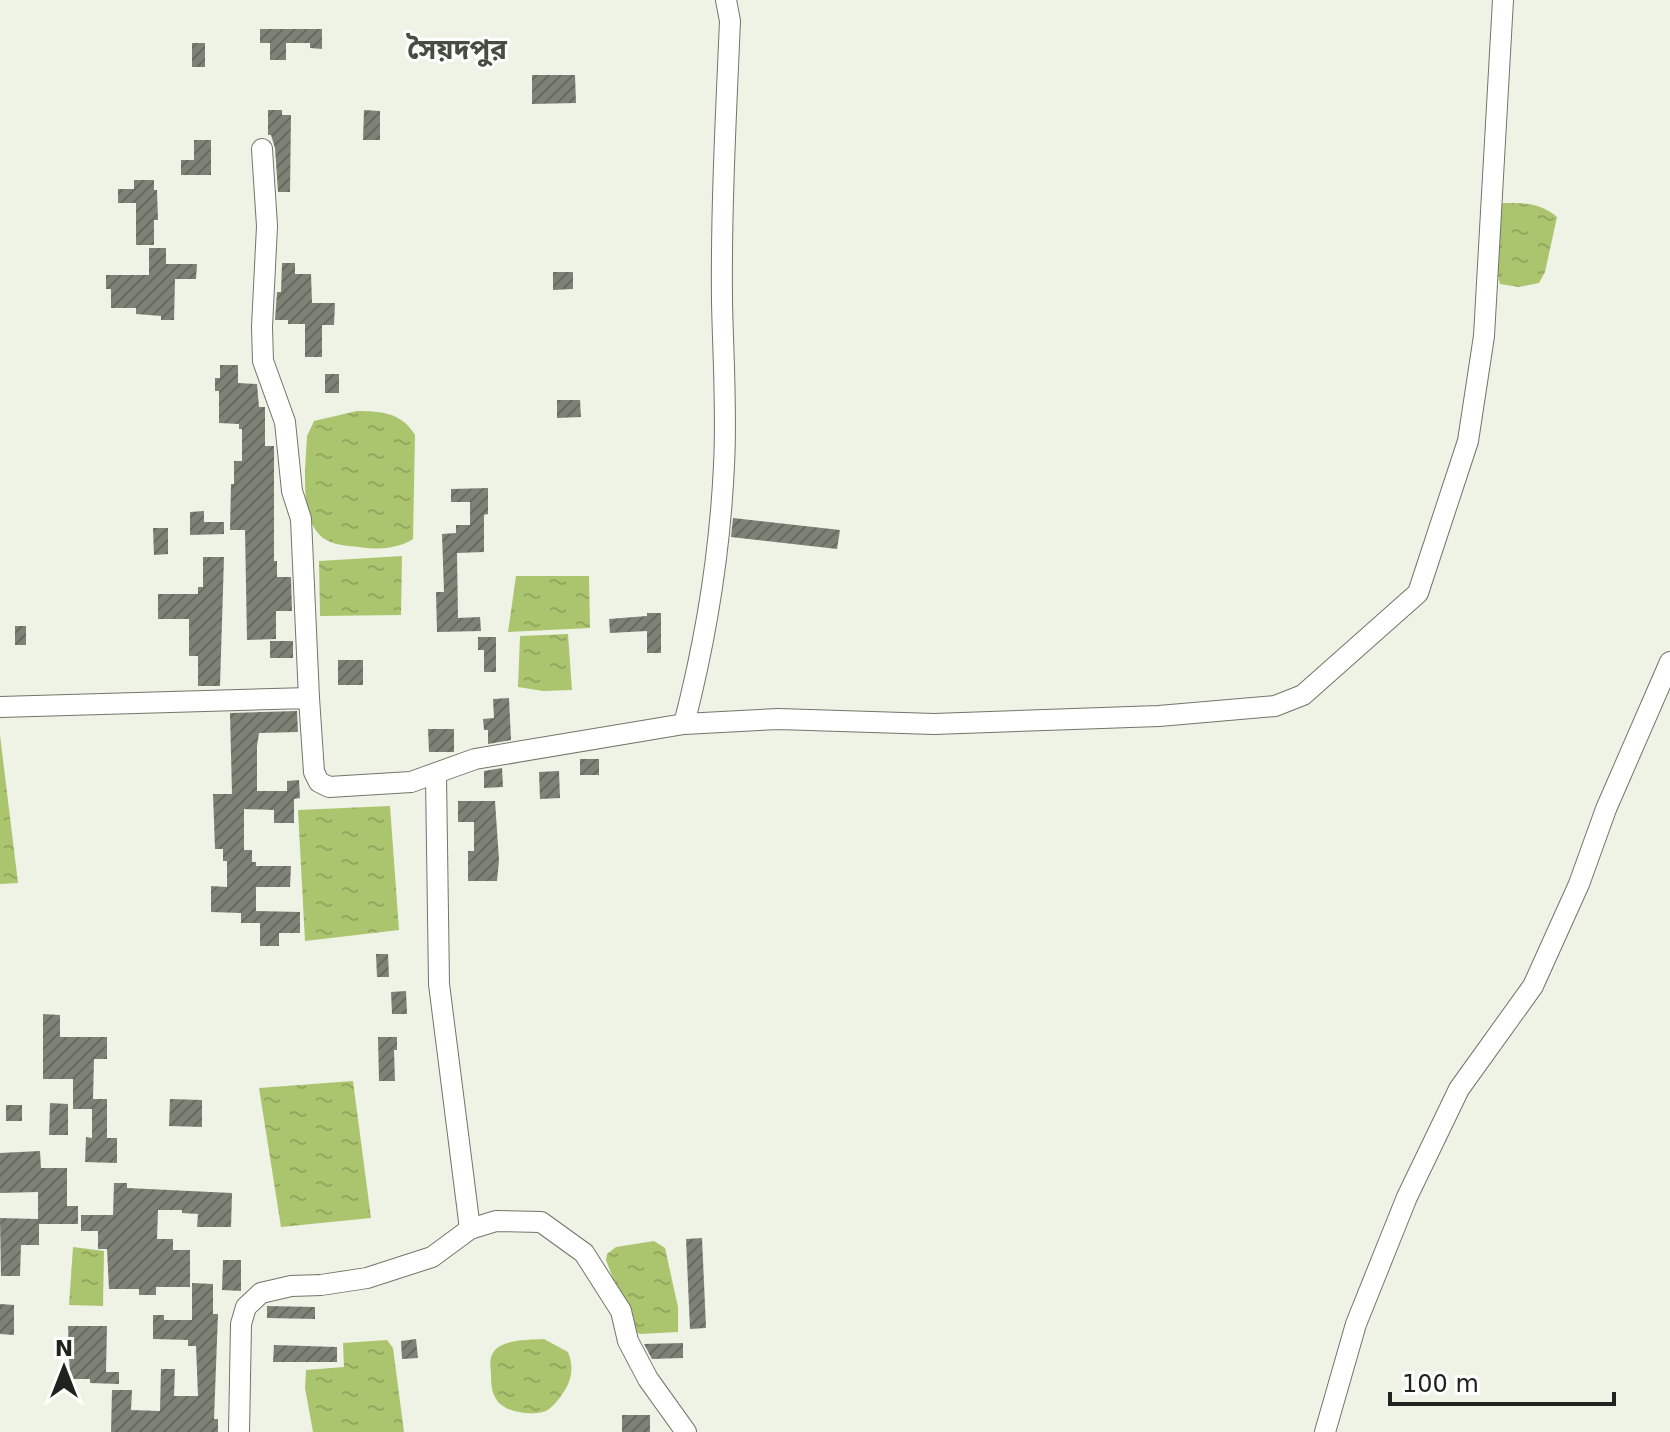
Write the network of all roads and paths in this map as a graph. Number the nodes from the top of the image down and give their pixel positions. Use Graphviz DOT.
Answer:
graph roads {
  1 [pos="726,0"];
  2 [pos="1503,0"];
  3 [pos="262,149"];
  4 [pos="1670,662"];
  5 [pos="309,698"];
  6 [pos="0,707"];
  7 [pos="684,724"];
  8 [pos="436,776"];
  9 [pos="470,1229"];
  10 [pos="239,1432"];
  11 [pos="686,1432"];
  12 [pos="1325,1432"];
  1 -- 7 [label="street"];
  2 -- 7 [label="street"];
  3 -- 5 [label="street"];
  4 -- 12 [label="street"];
  5 -- 6 [label="street"];
  5 -- 8 [label="street"];
  7 -- 8 [label="street"];
  8 -- 9 [label="street"];
  9 -- 10 [label="street"];
  9 -- 11 [label="street"];
}
